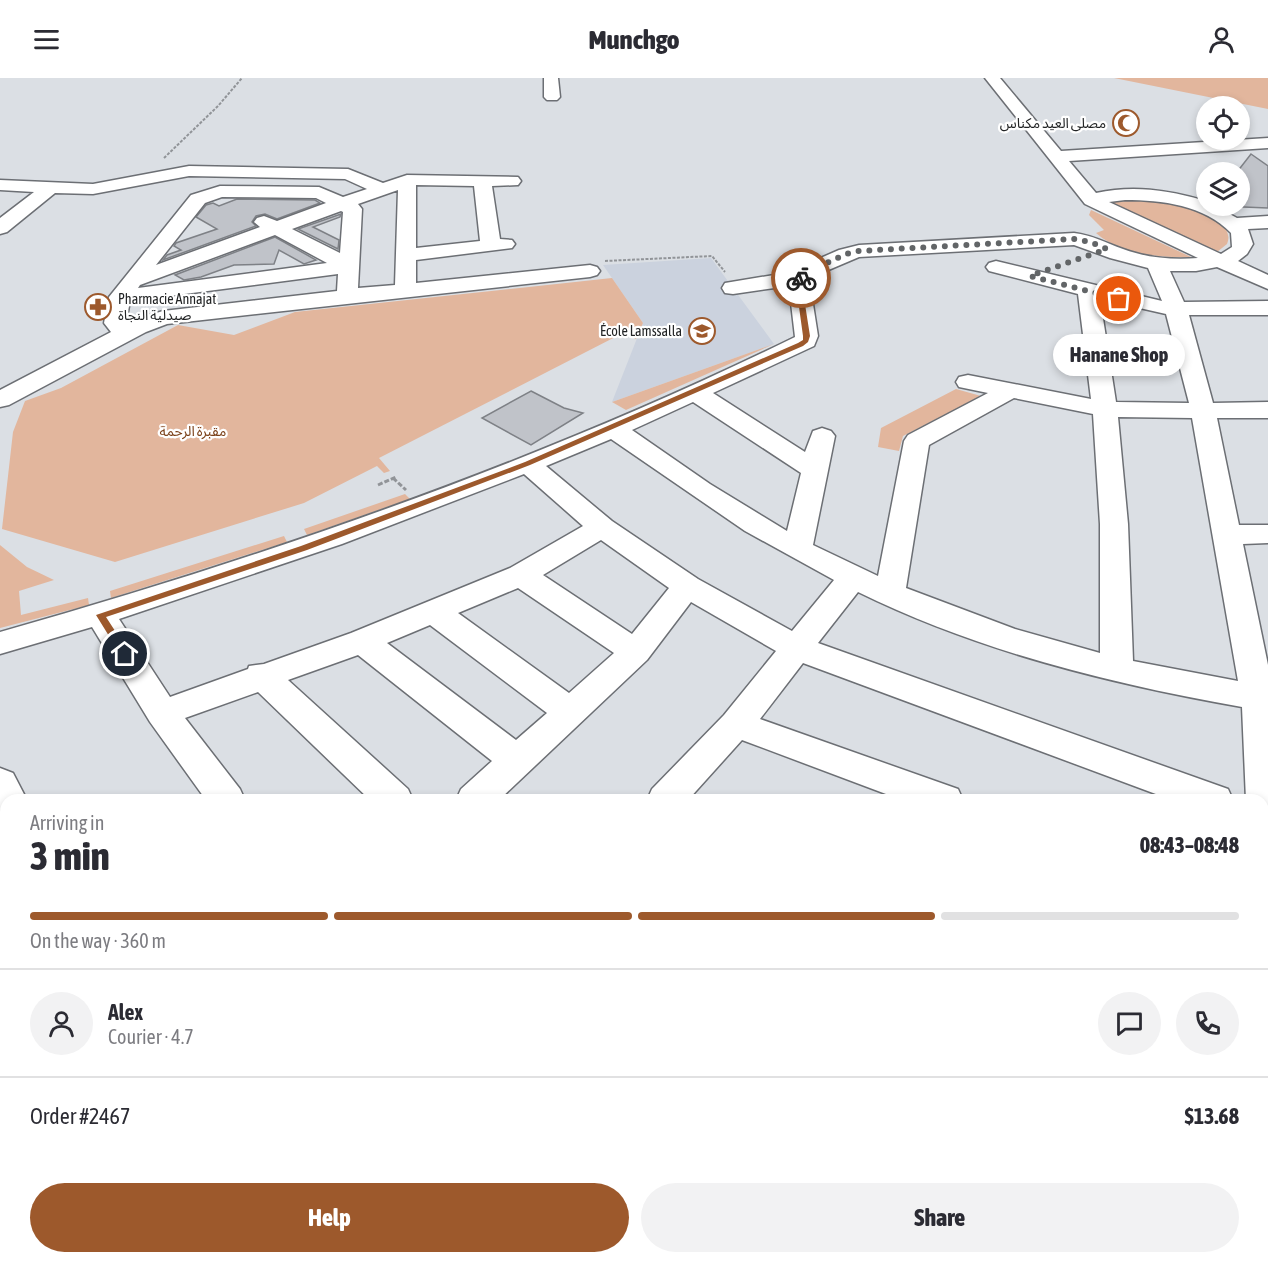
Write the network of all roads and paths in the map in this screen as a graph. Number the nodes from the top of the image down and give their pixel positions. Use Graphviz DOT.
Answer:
graph roads {
  1 [pos="242,78"];
  2 [pos="551,78"];
  3 [pos="992,78"];
  4 [pos="552,97"];
  5 [pos="1268,143"];
  6 [pos="1056,157"];
  7 [pos="171,172"];
  8 [pos="406,180"];
  9 [pos="482,181"];
  10 [pos="512,182"];
  11 [pos="0,185"];
  12 [pos="50,189"];
  13 [pos="383,189"];
  14 [pos="212,194"];
  15 [pos="1092,200"];
  16 [pos="342,204"];
  17 [pos="1268,222"];
  18 [pos="1233,224"];
  19 [pos="0,228"];
  20 [pos="276,228"];
  21 [pos="1107,249"];
  22 [pos="405,255"];
  23 [pos="1219,261"];
  24 [pos="1156,262"];
  25 [pos="349,266"];
  26 [pos="996,267"];
  27 [pos="590,271"];
  28 [pos="803,274"];
  29 [pos="1030,276"];
  30 [pos="1268,283"];
  31 [pos="739,287"];
  32 [pos="126,289"];
  33 [pos="405,290"];
  34 [pos="1088,291"];
  35 [pos="347,296"];
  36 [pos="1268,308"];
  37 [pos="1176,309"];
  38 [pos="125,333"];
  39 [pos="968,382"];
  40 [pos="1010,391"];
  41 [pos="694,392"];
  42 [pos="0,400"];
  43 [pos="1105,409"];
  44 [pos="1268,410"];
  45 [pos="1203,411"];
  46 [pos="612,428"];
  47 [pos="822,436"];
  48 [pos="528,464"];
  49 [pos="815,470"];
  50 [pos="396,477"];
  51 [pos="378,485"];
  52 [pos="602,527"];
  53 [pos="1268,534"];
  54 [pos="1227,535"];
  55 [pos="798,548"];
  56 [pos="521,575"];
  57 [pos="853,577"];
  58 [pos="687,586"];
  59 [pos="890,592"];
  60 [pos="434,612"];
  61 [pos="100,615"];
  62 [pos="362,641"];
  63 [pos="0,644"];
  64 [pos="796,648"];
  65 [pos="636,652"];
  66 [pos="1117,669"];
  67 [pos="261,675"];
  68 [pos="1263,699"];
  69 [pos="571,712"];
  70 [pos="162,713"];
  71 [pos="736,724"];
  72 [pos="517,761"];
  73 [pos="223,794"];
  74 [pos="389,794"];
  75 [pos="481,794"];
  76 [pos="678,794"];
  77 [pos="928,794"];
  78 [pos="1198,794"];
  79 [pos="1265,794"];
  1 -- 7 [label="path"];
  2 -- 4 [label="street"];
  3 -- 6 [label="street"];
  5 -- 6 [label="street"];
  6 -- 15 [label="street"];
  7 -- 12 [label="street"];
  7 -- 13 [label="street"];
  7 -- 14 [label="street"];
  8 -- 9 [label="street"];
  8 -- 13 [label="street"];
  8 -- 22 [label="street"];
  9 -- 10 [label="street"];
  9 -- 22 [label="street"];
  11 -- 12 [label="street"];
  12 -- 19 [label="street"];
  13 -- 16 [label="street"];
  14 -- 16 [label="street"];
  14 -- 20 [label="street"];
  14 -- 32 [label="street"];
  15 -- 18 [label="street"];
  15 -- 23 [label="street"];
  16 -- 20 [label="street"];
  16 -- 25 [label="street"];
  17 -- 18 [label="street"];
  18 -- 23 [label="street"];
  20 -- 25 [label="street"];
  20 -- 32 [label="street"];
  21 -- 24 [label="street"];
  21 -- 28 [label="street"];
  21 -- 29 [label="street"];
  22 -- 33 [label="street"];
  23 -- 24 [label="street"];
  23 -- 30 [label="street"];
  24 -- 37 [label="street"];
  25 -- 32 [label="street"];
  25 -- 35 [label="street"];
  26 -- 29 [label="street"];
  27 -- 31 [label="path"];
  27 -- 33 [label="street"];
  28 -- 31 [label="street"];
  28 -- 41 [label="street"];
  29 -- 34 [label="street"];
  32 -- 38 [label="street"];
  33 -- 35 [label="street"];
  34 -- 37 [label="street"];
  34 -- 43 [label="street"];
  35 -- 38 [label="street"];
  36 -- 37 [label="street"];
  37 -- 45 [label="street"];
  38 -- 42 [label="street"];
  39 -- 40 [label="street"];
  40 -- 43 [label="street"];
  40 -- 59 [label="street"];
  41 -- 46 [label="street"];
  41 -- 49 [label="street"];
  43 -- 45 [label="street"];
  43 -- 66 [label="street"];
  44 -- 45 [label="street"];
  45 -- 54 [label="street"];
  46 -- 48 [label="street"];
  46 -- 55 [label="street"];
  47 -- 49 [label="street"];
  48 -- 52 [label="street"];
  48 -- 61 [label="street"];
  49 -- 55 [label="street"];
  50 -- 51 [label="path"];
  52 -- 56 [label="street"];
  52 -- 58 [label="street"];
  53 -- 54 [label="street"];
  54 -- 68 [label="street"];
  55 -- 57 [label="street"];
  56 -- 60 [label="street"];
  56 -- 65 [label="street"];
  57 -- 59 [label="street"];
  57 -- 64 [label="street"];
  58 -- 64 [label="street"];
  58 -- 65 [label="street"];
  59 -- 66 [label="street"];
  60 -- 62 [label="street"];
  60 -- 69 [label="street"];
  61 -- 63 [label="street"];
  61 -- 70 [label="street"];
  62 -- 67 [label="street"];
  62 -- 72 [label="street"];
  64 -- 71 [label="street"];
  64 -- 78 [label="street"];
  65 -- 69 [label="street"];
  66 -- 68 [label="street"];
  67 -- 70 [label="street"];
  67 -- 74 [label="street"];
  68 -- 79 [label="street"];
  69 -- 72 [label="street"];
  70 -- 73 [label="street"];
  71 -- 76 [label="street"];
  71 -- 77 [label="street"];
  72 -- 75 [label="street"];
}
